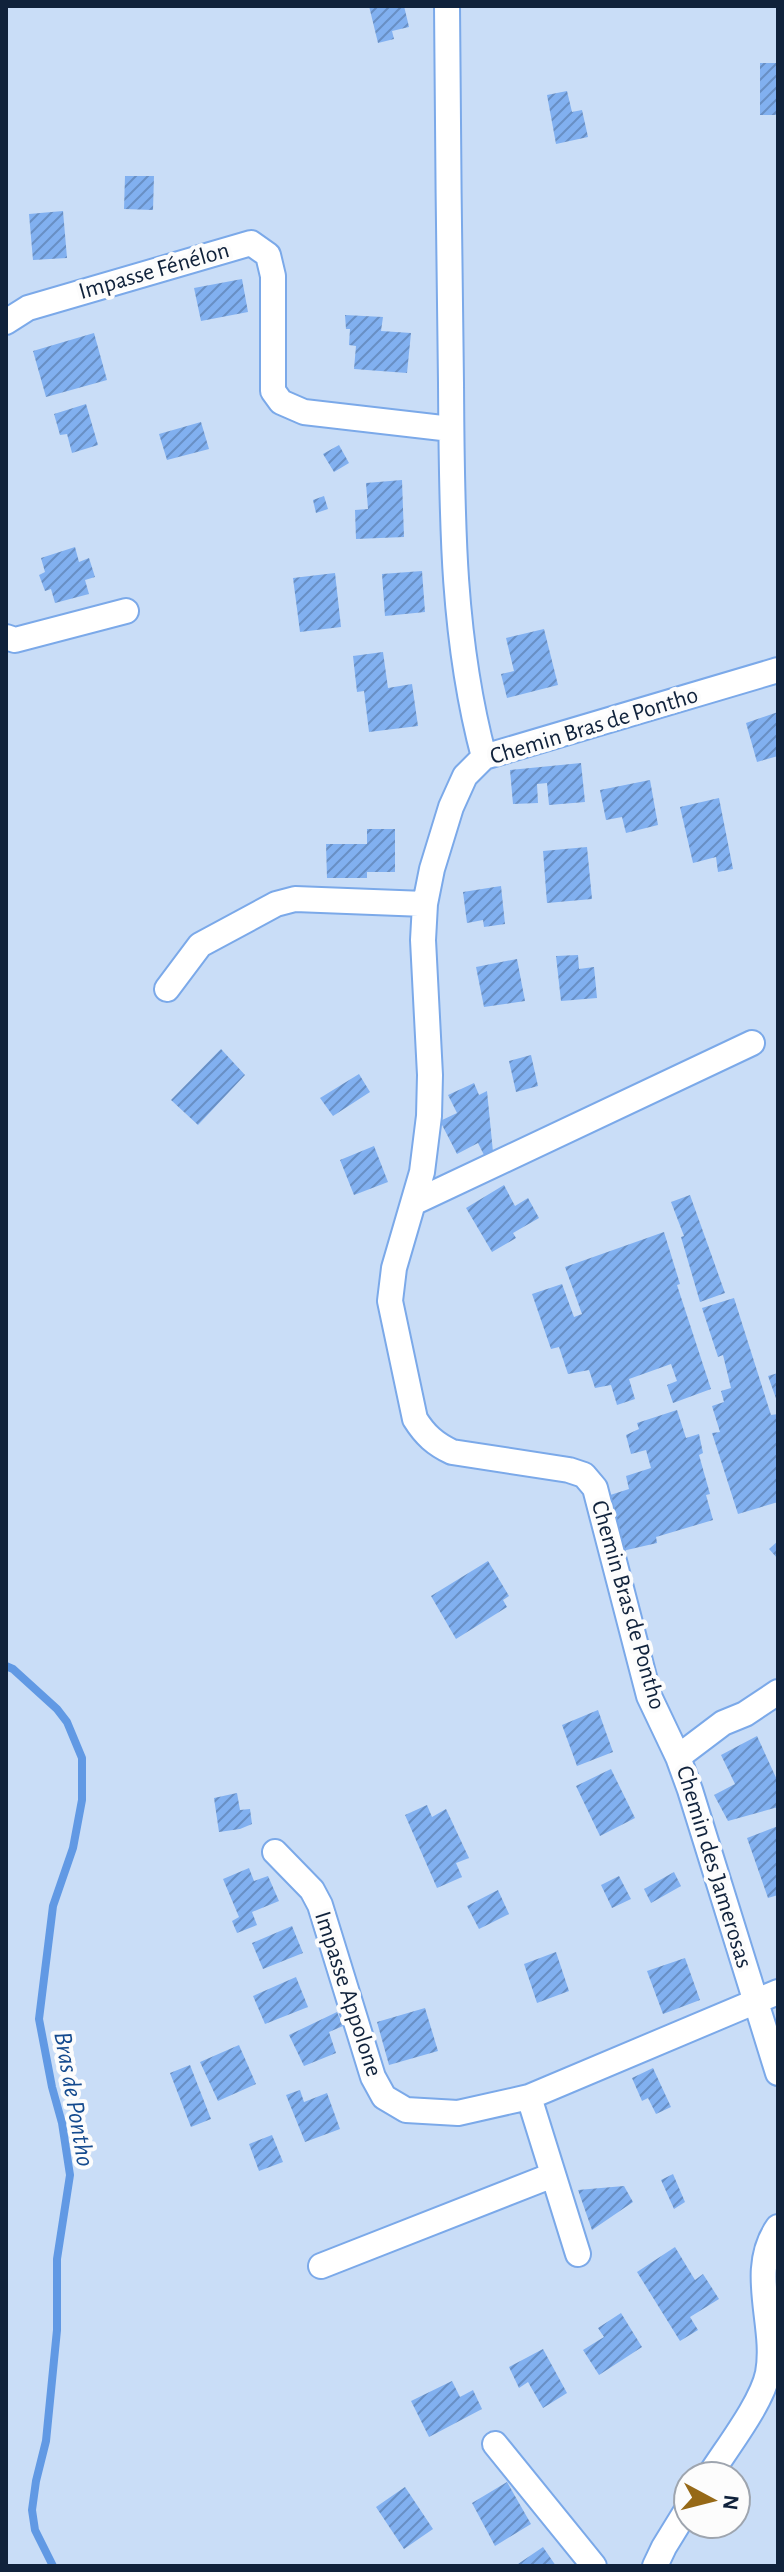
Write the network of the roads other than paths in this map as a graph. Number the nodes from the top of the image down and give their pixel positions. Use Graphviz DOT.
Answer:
graph roads {
  1 [pos="447,6"];
  2 [pos="6,322"];
  3 [pos="451,429"];
  4 [pos="126,611"];
  5 [pos="6,637"];
  6 [pos="778,670"];
  7 [pos="484,757"];
  8 [pos="425,904"];
  9 [pos="167,989"];
  10 [pos="752,1043"];
  11 [pos="413,1203"];
  12 [pos="778,1692"];
  13 [pos="678,1757"];
  14 [pos="275,1852"];
  15 [pos="767,1996"];
  16 [pos="778,2073"];
  17 [pos="529,2097"];
  18 [pos="553,2175"];
  19 [pos="778,2227"];
  20 [pos="578,2254"];
  21 [pos="321,2266"];
  22 [pos="774,2330"];
  23 [pos="495,2444"];
  24 [pos="719,2460"];
  25 [pos="672,2534"];
  26 [pos="594,2566"];
  27 [pos="655,2566"];
  1 -- 3 [label="street"];
  2 -- 3 [label="street, Impasse Fénélon"];
  3 -- 7 [label="street"];
  4 -- 5 [label="street"];
  6 -- 7 [label="street, Chemin Bras de Pontho"];
  7 -- 8 [label="street, Chemin Bras de Pontho"];
  8 -- 9 [label="street"];
  8 -- 11 [label="street, Chemin Bras de Pontho"];
  10 -- 11 [label="street"];
  11 -- 13 [label="street, Chemin Bras de Pontho"];
  12 -- 13 [label="street, Chemin des Jamerosas"];
  13 -- 15 [label="street, Chemin des Jamerosas"];
  14 -- 17 [label="street, Impasse Appolone"];
  15 -- 16 [label="street, Chemin des Jamerosas"];
  15 -- 17 [label="street, Impasse Appolone"];
  17 -- 18 [label="street"];
  18 -- 20 [label="street"];
  18 -- 21 [label="street"];
  19 -- 22 [label="street"];
  22 -- 24 [label="street"];
  23 -- 26 [label="street"];
  25 -- 27 [label="street"];
}
